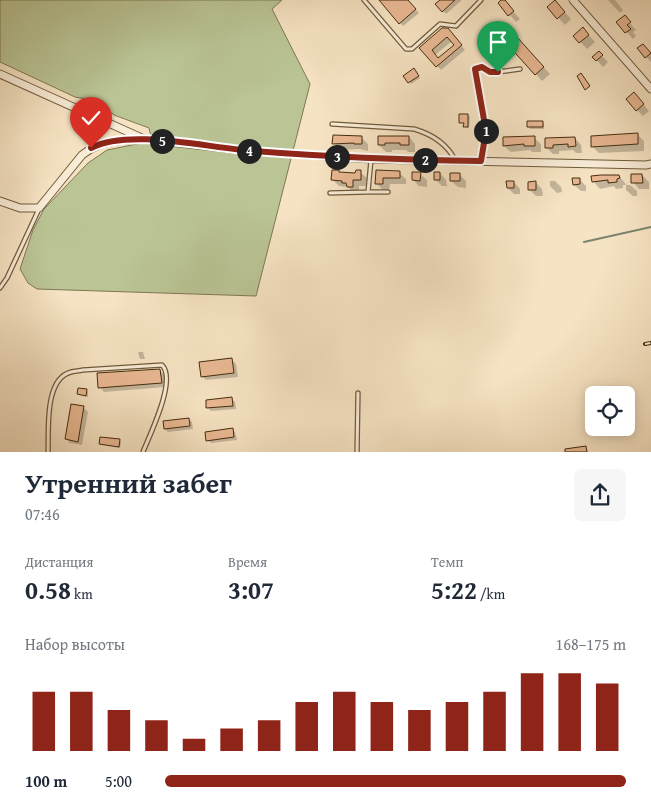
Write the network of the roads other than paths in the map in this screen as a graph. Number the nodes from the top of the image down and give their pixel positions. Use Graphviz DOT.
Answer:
graph roads {
  1 [pos="364,0"];
  2 [pos="481,0"];
  3 [pos="573,0"];
  4 [pos="520,69"];
  5 [pos="0,74"];
  6 [pos="651,89"];
  7 [pos="332,124"];
  8 [pos="144,138"];
  9 [pos="371,159"];
  10 [pos="455,161"];
  11 [pos="481,161"];
  12 [pos="651,164"];
  13 [pos="368,192"];
  14 [pos="388,192"];
  15 [pos="330,193"];
  16 [pos="0,202"];
  17 [pos="39,208"];
  18 [pos="0,288"];
  19 [pos="358,393"];
  20 [pos="48,452"];
  21 [pos="143,452"];
  22 [pos="357,452"];
  1 -- 2 [label="lane"];
  3 -- 6 [label="street"];
  4 -- 11 [label="lane"];
  5 -- 8 [label="street"];
  7 -- 10 [label="lane"];
  8 -- 9 [label="street"];
  8 -- 17 [label="street"];
  9 -- 10 [label="street"];
  9 -- 13 [label="lane"];
  10 -- 11 [label="street"];
  11 -- 12 [label="street"];
  13 -- 14 [label="lane"];
  13 -- 15 [label="lane"];
  16 -- 17 [label="street"];
  17 -- 18 [label="lane"];
  19 -- 22 [label="lane"];
  20 -- 21 [label="lane"];
}
